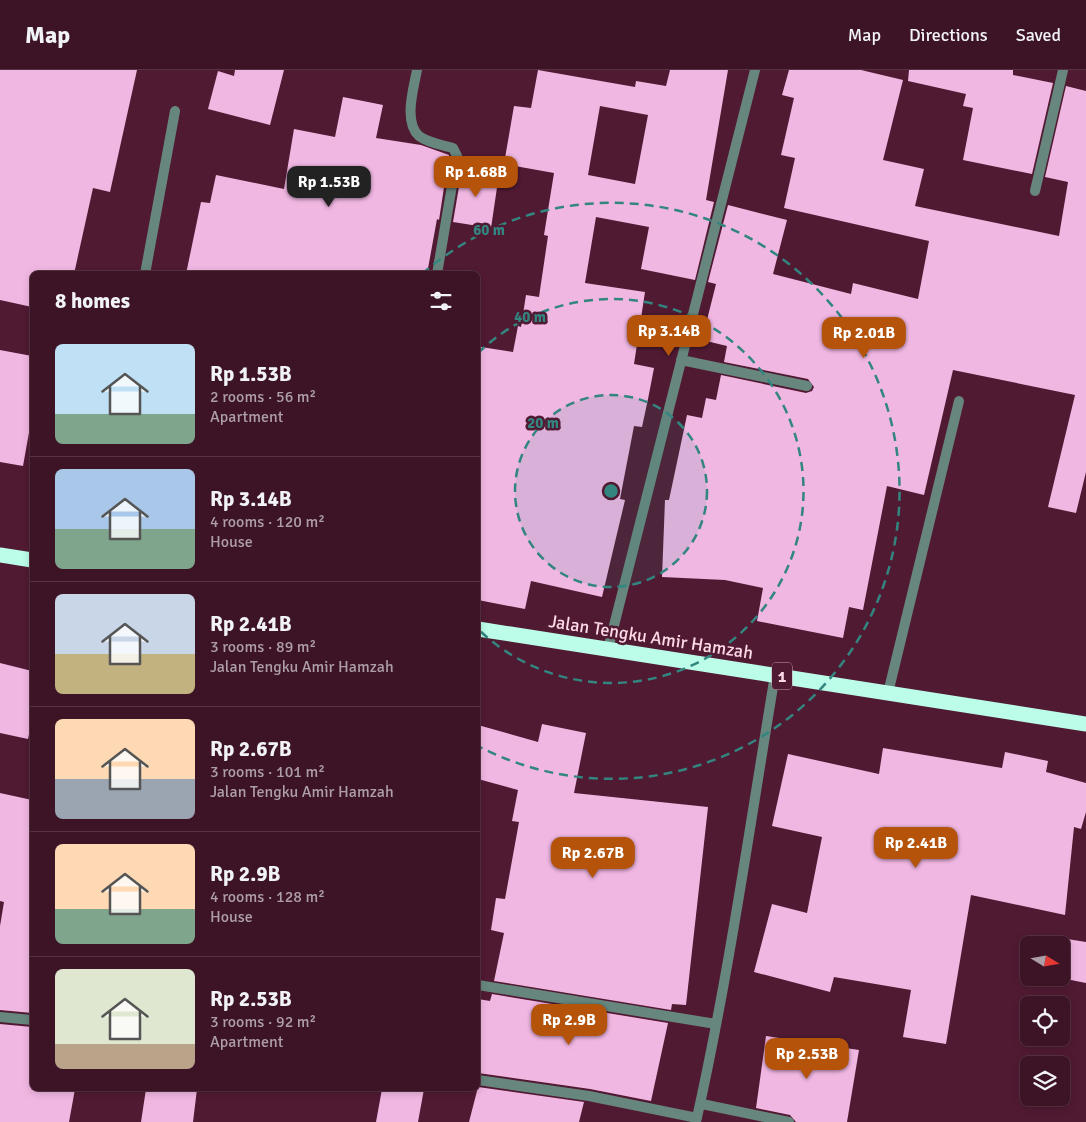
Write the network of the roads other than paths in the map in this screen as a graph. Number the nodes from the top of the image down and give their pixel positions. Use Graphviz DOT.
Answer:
graph roads {
  1 [pos="417,70"];
  2 [pos="755,70"];
  3 [pos="1063,70"];
  4 [pos="175,111"];
  5 [pos="1035,191"];
  6 [pos="146,271"];
  7 [pos="438,271"];
  8 [pos="681,360"];
  9 [pos="808,386"];
  10 [pos="959,402"];
  11 [pos="0,555"];
  12 [pos="30,559"];
  13 [pos="480,629"];
  14 [pos="608,650"];
  15 [pos="775,676"];
  16 [pos="888,693"];
  17 [pos="1086,724"];
  18 [pos="480,985"];
  19 [pos="0,1017"];
  20 [pos="30,1020"];
  21 [pos="716,1024"];
  22 [pos="480,1080"];
  23 [pos="702,1104"];
  24 [pos="696,1120"];
  25 [pos="789,1122"];
  1 -- 7 [label="street"];
  2 -- 8 [label="street"];
  3 -- 5 [label="street"];
  4 -- 6 [label="street"];
  8 -- 9 [label="street"];
  8 -- 14 [label="street"];
  10 -- 16 [label="street"];
  11 -- 12 [label="highway"];
  13 -- 14 [label="highway, Jalan Tengku Amir Hamzah / 1"];
  14 -- 15 [label="highway, Jalan Tengku Amir Hamzah / 1"];
  15 -- 16 [label="highway, Jalan Tengku Amir Hamzah / 1"];
  15 -- 21 [label="street"];
  16 -- 17 [label="highway, Jalan Tengku Amir Hamzah / 1"];
  18 -- 21 [label="street"];
  19 -- 20 [label="street"];
  21 -- 23 [label="street"];
  22 -- 24 [label="street"];
  23 -- 24 [label="street"];
  23 -- 25 [label="street"];
}
